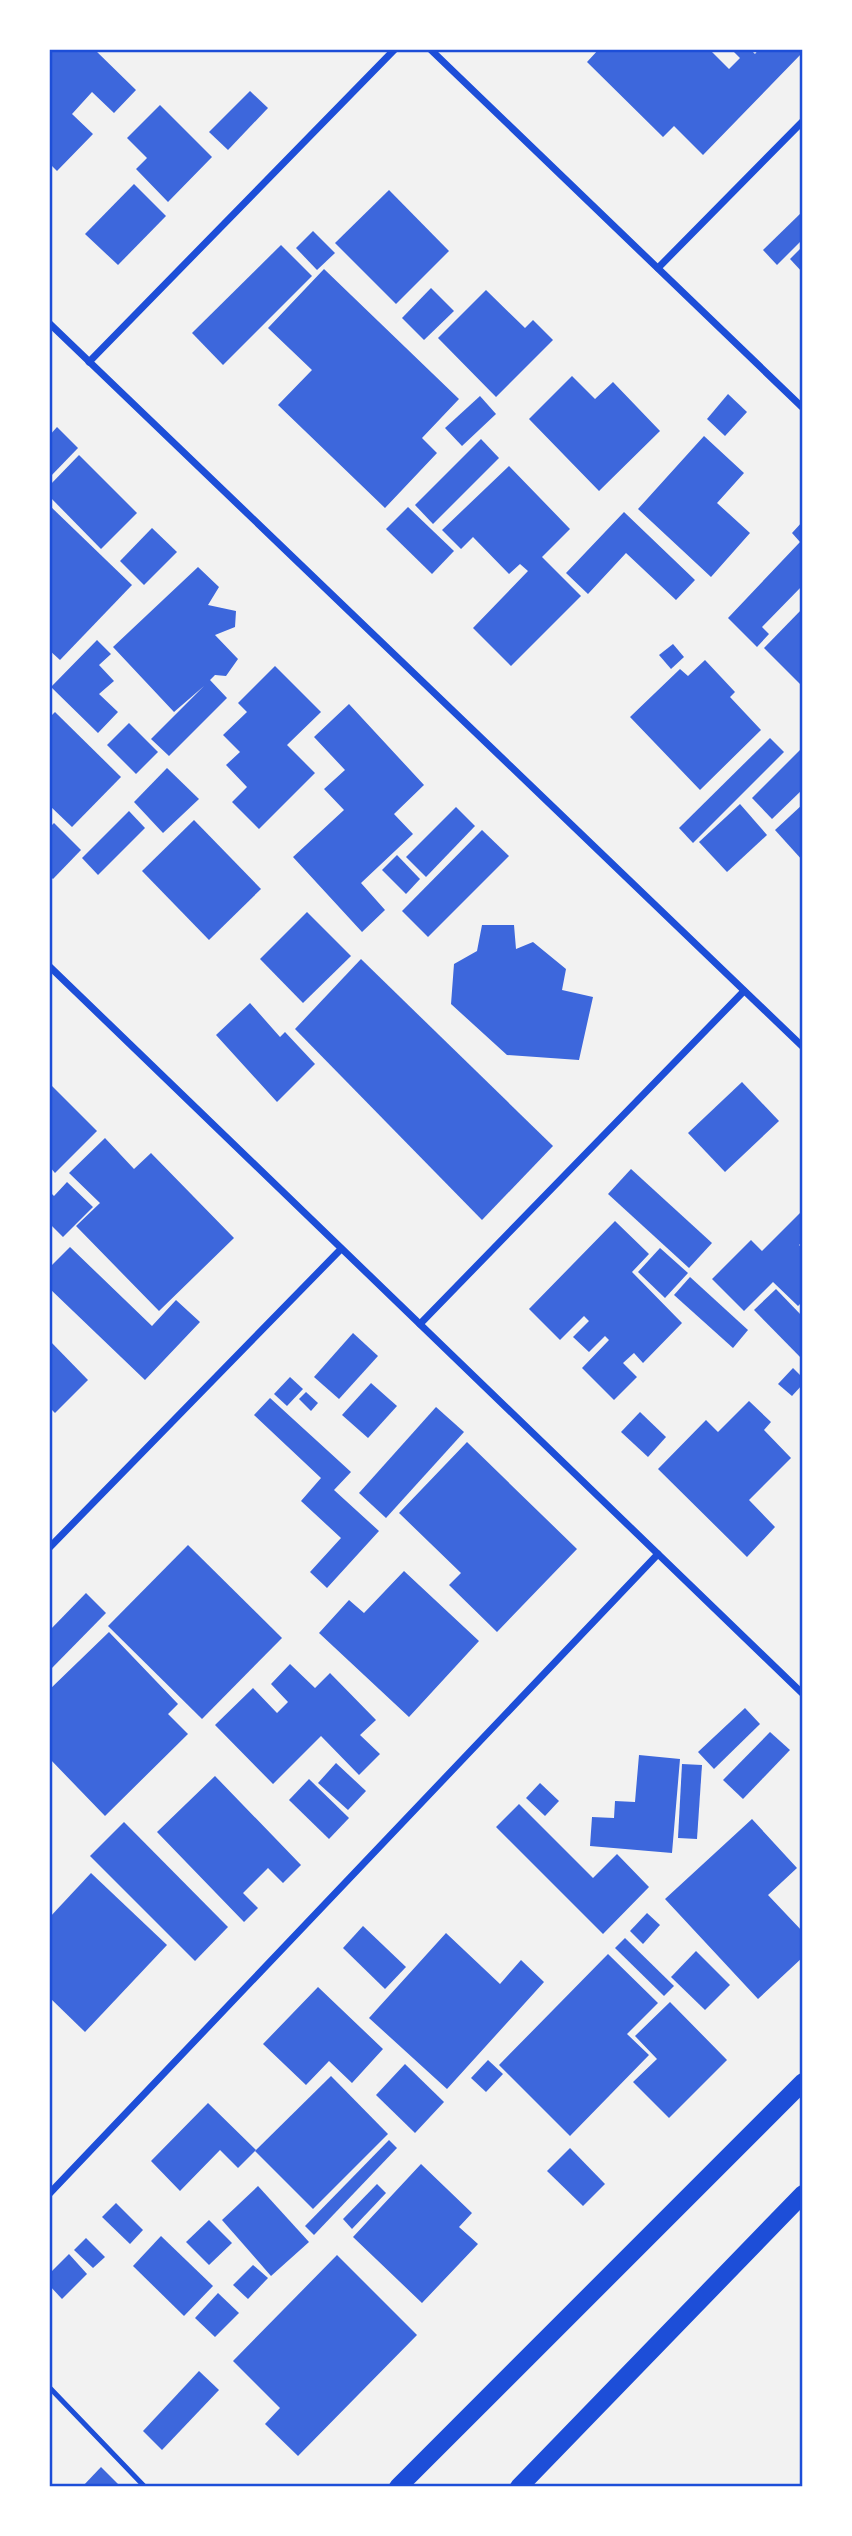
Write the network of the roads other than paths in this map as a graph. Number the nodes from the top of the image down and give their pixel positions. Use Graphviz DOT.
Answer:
graph roads {
  1 [pos="395,49"];
  2 [pos="430,49"];
  3 [pos="803,121"];
  4 [pos="658,268"];
  5 [pos="49,323"];
  6 [pos="89,362"];
  7 [pos="803,408"];
  8 [pos="49,967"];
  9 [pos="744,991"];
  10 [pos="803,1047"];
  11 [pos="341,1249"];
  12 [pos="420,1324"];
  13 [pos="49,1548"];
  14 [pos="658,1554"];
  15 [pos="803,1694"];
  16 [pos="803,2082"];
  17 [pos="803,2193"];
  18 [pos="49,2194"];
  19 [pos="49,2387"];
  20 [pos="145,2487"];
  21 [pos="398,2487"];
  22 [pos="519,2487"];
  1 -- 6 [label="street"];
  2 -- 4 [label="street"];
  3 -- 4 [label="street"];
  4 -- 7 [label="street"];
  5 -- 6 [label="street"];
  6 -- 9 [label="street"];
  8 -- 11 [label="street"];
  9 -- 10 [label="street"];
  9 -- 12 [label="street"];
  11 -- 12 [label="street"];
  11 -- 13 [label="street"];
  12 -- 14 [label="street"];
  14 -- 15 [label="street"];
  14 -- 18 [label="street"];
  16 -- 21 [label="main road"];
  17 -- 22 [label="main road"];
  19 -- 20 [label="lane"];
}
